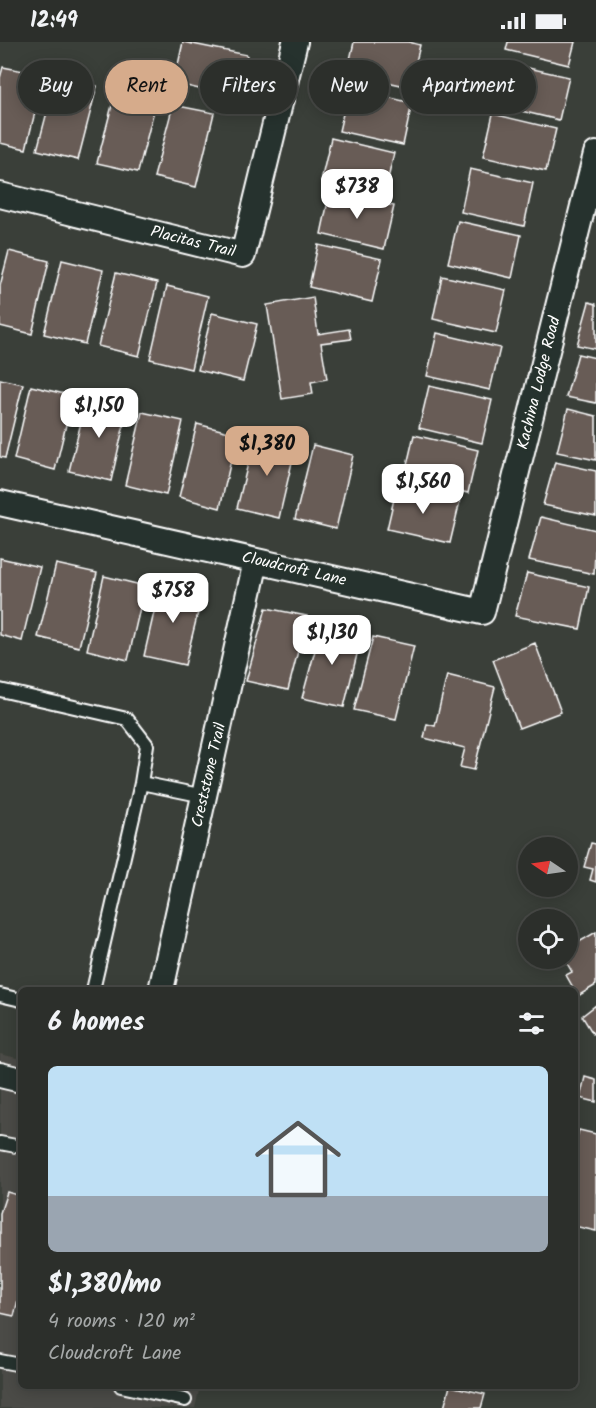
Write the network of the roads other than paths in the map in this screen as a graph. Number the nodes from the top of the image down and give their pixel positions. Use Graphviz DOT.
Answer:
graph roads {
  1 [pos="295,42"];
  2 [pos="596,154"];
  3 [pos="0,195"];
  4 [pos="0,503"];
  5 [pos="256,561"];
  6 [pos="482,612"];
  7 [pos="0,690"];
  8 [pos="141,783"];
  9 [pos="204,796"];
  10 [pos="94,987"];
  11 [pos="162,987"];
  12 [pos="0,995"];
  13 [pos="18,999"];
  14 [pos="0,1075"];
  15 [pos="18,1079"];
  16 [pos="0,1143"];
  17 [pos="18,1146"];
  18 [pos="0,1361"];
  19 [pos="18,1364"];
  20 [pos="135,1389"];
  21 [pos="185,1400"];
  1 -- 3 [label="street, Placitas Trail"];
  2 -- 6 [label="street, Kachina Lodge Road"];
  4 -- 5 [label="street, Cloudcroft Lane"];
  5 -- 6 [label="street, Cloudcroft Lane"];
  5 -- 9 [label="street, Creststone Trail"];
  7 -- 8 [label="lane"];
  8 -- 9 [label="lane"];
  8 -- 10 [label="lane"];
  9 -- 11 [label="street, Creststone Trail"];
  12 -- 13 [label="lane"];
  14 -- 15 [label="street"];
  16 -- 17 [label="lane"];
  18 -- 19 [label="lane"];
  20 -- 21 [label="lane"];
}
